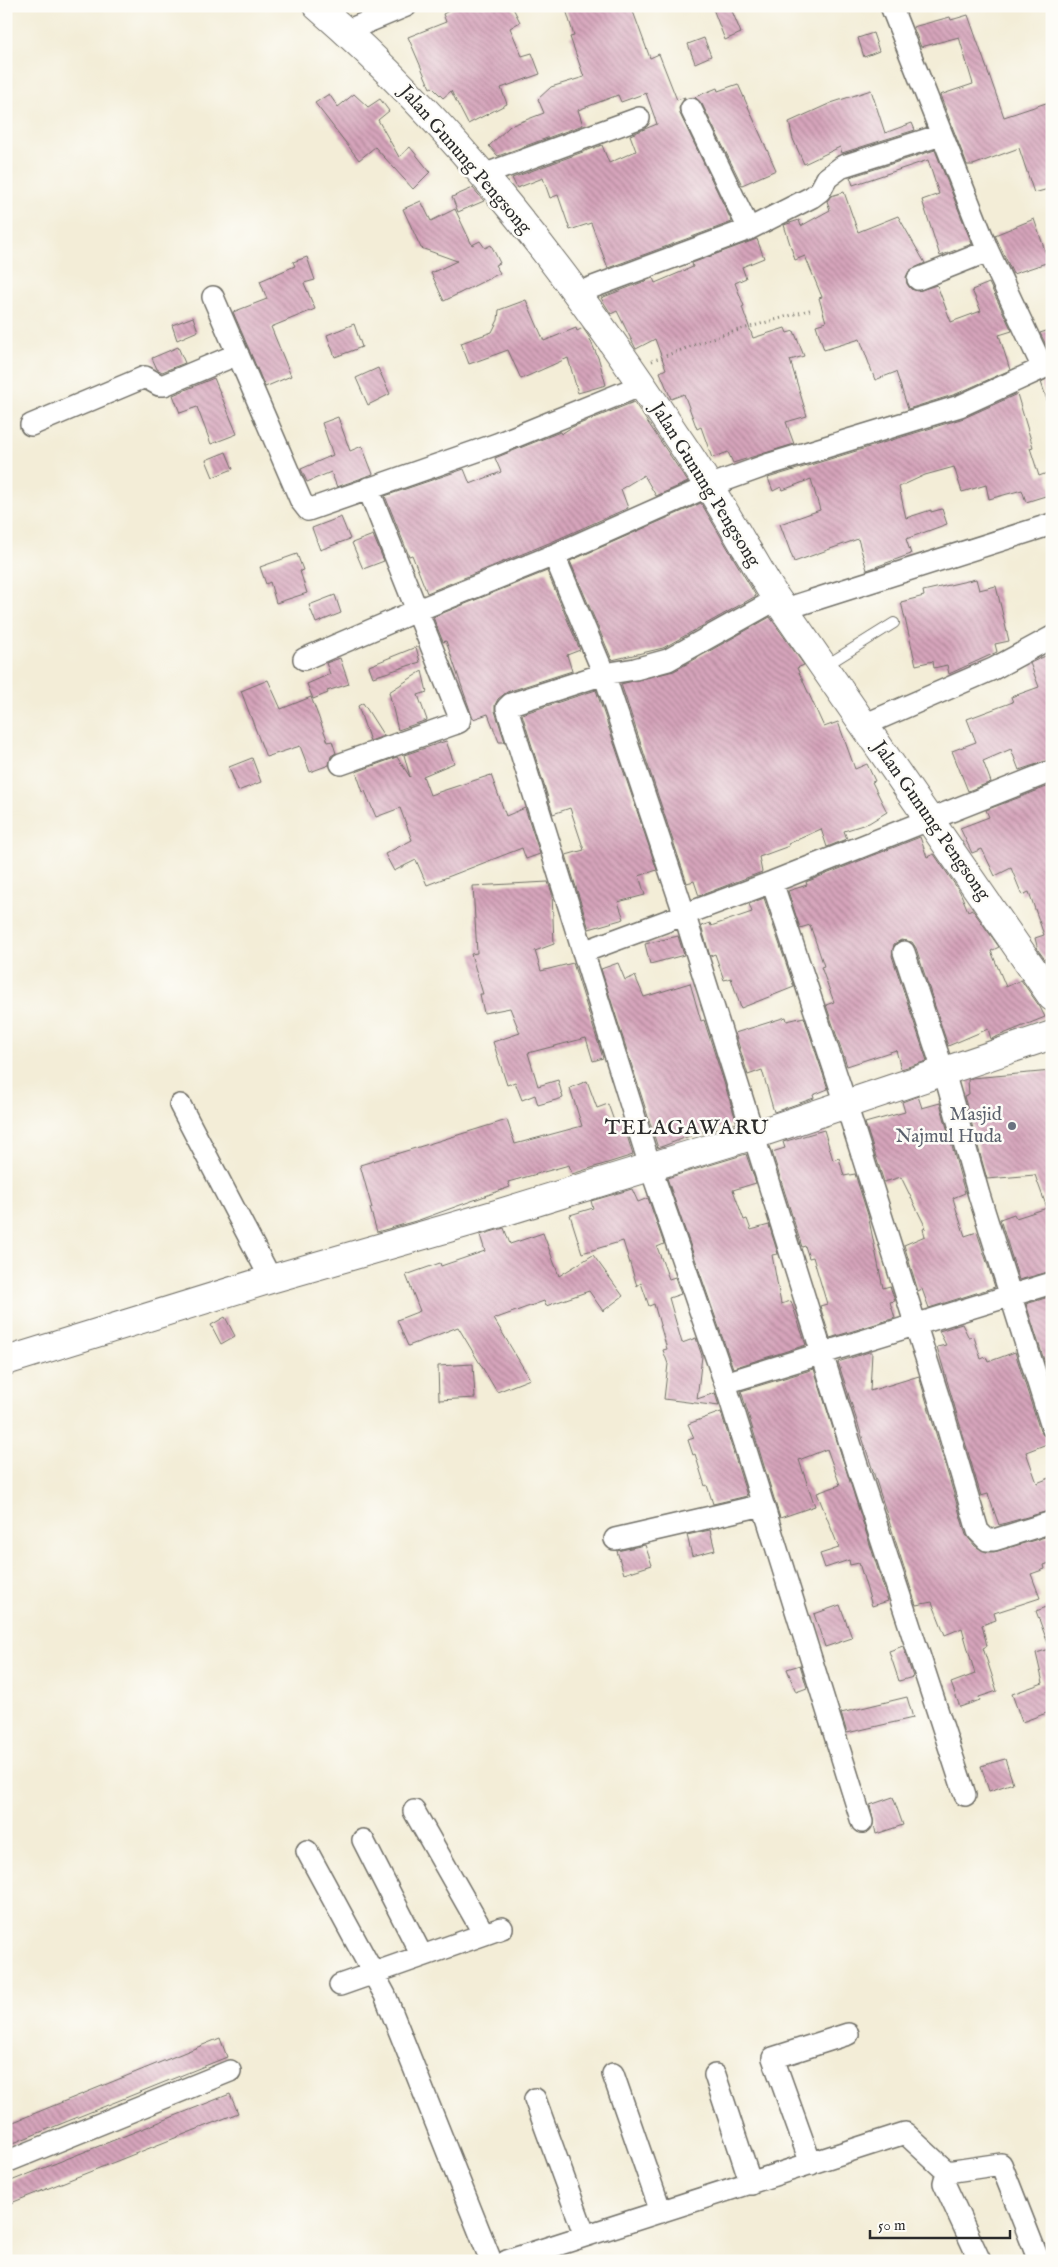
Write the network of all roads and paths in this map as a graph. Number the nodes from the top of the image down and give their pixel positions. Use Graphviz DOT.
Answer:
graph roads {
  1 [pos="317,6"];
  2 [pos="406,6"];
  3 [pos="891,6"];
  4 [pos="346,31"];
  5 [pos="691,109"];
  6 [pos="639,118"];
  7 [pos="941,134"];
  8 [pos="483,175"];
  9 [pos="749,230"];
  10 [pos="988,251"];
  11 [pos="918,279"];
  12 [pos="577,293"];
  13 [pos="213,297"];
  14 [pos="813,308"];
  15 [pos="238,354"];
  16 [pos="1048,366"];
  17 [pos="636,377"];
  18 [pos="31,425"];
  19 [pos="709,486"];
  20 [pos="368,488"];
  21 [pos="1052,524"];
  22 [pos="554,555"];
  23 [pos="781,604"];
  24 [pos="418,610"];
  25 [pos="894,623"];
  26 [pos="1052,637"];
  27 [pos="304,659"];
  28 [pos="824,667"];
  29 [pos="604,674"];
  30 [pos="864,725"];
  31 [pos="341,764"];
  32 [pos="1052,771"];
  33 [pos="930,819"];
  34 [pos="772,882"];
  35 [pos="684,914"];
  36 [pos="583,952"];
  37 [pos="904,952"];
  38 [pos="1052,997"];
  39 [pos="1052,1036"];
  40 [pos="943,1071"];
  41 [pos="180,1104"];
  42 [pos="846,1104"];
  43 [pos="754,1135"];
  44 [pos="650,1166"];
  45 [pos="271,1279"];
  46 [pos="1052,1283"];
  47 [pos="1011,1296"];
  48 [pos="916,1326"];
  49 [pos="821,1353"];
  50 [pos="6,1361"];
  51 [pos="725,1383"];
  52 [pos="1052,1427"];
  53 [pos="763,1505"];
  54 [pos="1052,1522"];
  55 [pos="615,1539"];
  56 [pos="965,1795"];
  57 [pos="414,1811"];
  58 [pos="862,1822"];
  59 [pos="363,1840"];
  60 [pos="307,1851"];
  61 [pos="422,1956"];
  62 [pos="373,1973"];
  63 [pos="340,1985"];
  64 [pos="848,2034"];
  65 [pos="230,2071"];
  66 [pos="613,2074"];
  67 [pos="715,2075"];
  68 [pos="535,2099"];
  69 [pos="6,2162"];
  70 [pos="811,2164"];
  71 [pos="947,2172"];
  72 [pos="750,2184"];
  73 [pos="661,2212"];
  74 [pos="584,2236"];
  75 [pos="491,2261"];
  76 [pos="507,2261"];
  77 [pos="980,2261"];
  78 [pos="1039,2261"];
  1 -- 4 [label="street, Jalan Gunung Pengsong"];
  2 -- 4 [label="street"];
  3 -- 7 [label="street"];
  4 -- 8 [label="street, Jalan Gunung Pengsong"];
  5 -- 9 [label="street"];
  6 -- 8 [label="street"];
  7 -- 9 [label="street"];
  7 -- 10 [label="street"];
  8 -- 12 [label="street, Jalan Gunung Pengsong"];
  9 -- 12 [label="street"];
  10 -- 11 [label="street"];
  10 -- 16 [label="street"];
  12 -- 17 [label="street, Jalan Gunung Pengsong"];
  13 -- 15 [label="street"];
  14 -- 17 [label="path"];
  15 -- 18 [label="street"];
  15 -- 20 [label="street"];
  16 -- 19 [label="street"];
  17 -- 19 [label="street, Jalan Gunung Pengsong"];
  17 -- 20 [label="street"];
  19 -- 22 [label="street"];
  19 -- 23 [label="street, Jalan Gunung Pengsong"];
  20 -- 24 [label="street"];
  21 -- 23 [label="street"];
  22 -- 24 [label="street"];
  22 -- 29 [label="street"];
  23 -- 28 [label="street, Jalan Gunung Pengsong"];
  23 -- 29 [label="street"];
  24 -- 27 [label="street"];
  24 -- 31 [label="street"];
  25 -- 28 [label="lane"];
  26 -- 30 [label="street"];
  28 -- 30 [label="street, Jalan Gunung Pengsong"];
  29 -- 35 [label="street"];
  29 -- 36 [label="street"];
  30 -- 33 [label="street, Jalan Gunung Pengsong"];
  32 -- 33 [label="street"];
  33 -- 34 [label="street"];
  33 -- 38 [label="street, Jalan Gunung Pengsong"];
  34 -- 35 [label="street"];
  34 -- 42 [label="street"];
  35 -- 36 [label="street"];
  35 -- 43 [label="street"];
  36 -- 44 [label="street"];
  37 -- 40 [label="street"];
  39 -- 40 [label="street"];
  40 -- 42 [label="street"];
  40 -- 47 [label="street"];
  41 -- 45 [label="street"];
  42 -- 43 [label="street"];
  42 -- 48 [label="street"];
  43 -- 44 [label="street"];
  43 -- 49 [label="street"];
  44 -- 45 [label="street"];
  44 -- 51 [label="street"];
  45 -- 50 [label="street"];
  46 -- 47 [label="street"];
  47 -- 48 [label="street"];
  47 -- 52 [label="street"];
  48 -- 49 [label="street"];
  48 -- 54 [label="street"];
  49 -- 51 [label="street"];
  49 -- 56 [label="street"];
  51 -- 53 [label="street"];
  53 -- 55 [label="street"];
  53 -- 58 [label="street"];
  57 -- 61 [label="street"];
  59 -- 61 [label="street"];
  60 -- 62 [label="street"];
  61 -- 62 [label="street"];
  62 -- 63 [label="street"];
  62 -- 75 [label="street"];
  64 -- 70 [label="street"];
  65 -- 69 [label="street"];
  66 -- 73 [label="street"];
  67 -- 72 [label="street"];
  68 -- 74 [label="street"];
  70 -- 71 [label="street"];
  70 -- 72 [label="street"];
  71 -- 77 [label="street"];
  71 -- 78 [label="street"];
  72 -- 73 [label="street"];
  73 -- 74 [label="street"];
  74 -- 76 [label="street"];
}
